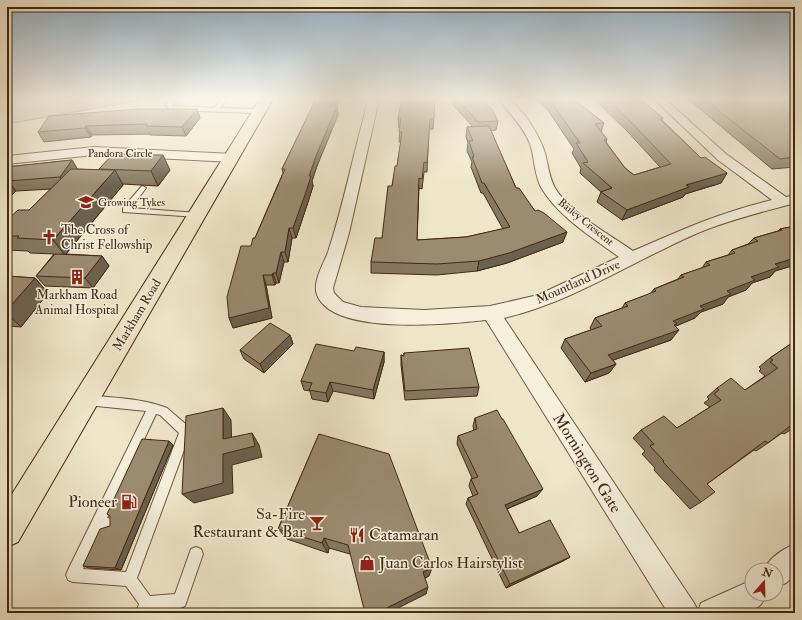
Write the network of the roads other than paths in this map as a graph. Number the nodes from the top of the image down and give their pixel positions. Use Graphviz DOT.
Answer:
graph roads {
  1 [pos="250,128"];
  2 [pos="365,128"];
  3 [pos="529,128"];
  4 [pos="691,128"];
  5 [pos="232,158"];
  6 [pos="7,160"];
  7 [pos="143,188"];
  8 [pos="789,201"];
  9 [pos="198,215"];
  10 [pos="631,258"];
  11 [pos="491,313"];
  12 [pos="87,400"];
  13 [pos="153,408"];
  14 [pos="7,530"];
  15 [pos="196,554"];
  16 [pos="795,557"];
  17 [pos="784,567"];
  18 [pos="130,580"];
  19 [pos="744,599"];
  20 [pos="145,608"];
  21 [pos="684,613"];
  22 [pos="711,613"];
  1 -- 5 [label="main road, Markham Road"];
  2 -- 11 [label="street, Mountland Drive"];
  3 -- 10 [label="street, Bailey Crescent"];
  4 -- 8 [label="street"];
  5 -- 6 [label="street, Pandora Circle"];
  5 -- 9 [label="main road, Markham Road"];
  7 -- 9 [label="lane"];
  8 -- 10 [label="street, Mountland Drive"];
  9 -- 12 [label="main road, Markham Road"];
  10 -- 11 [label="street, Mountland Drive"];
  11 -- 21 [label="street, Mornington Gate"];
  12 -- 13 [label="lane"];
  12 -- 14 [label="main road, Markham Road"];
  13 -- 18 [label="lane"];
  13 -- 18 [label="lane"];
  15 -- 20 [label="lane"];
  16 -- 17 [label="street"];
  18 -- 20 [label="lane"];
  19 -- 22 [label="street"];
}
